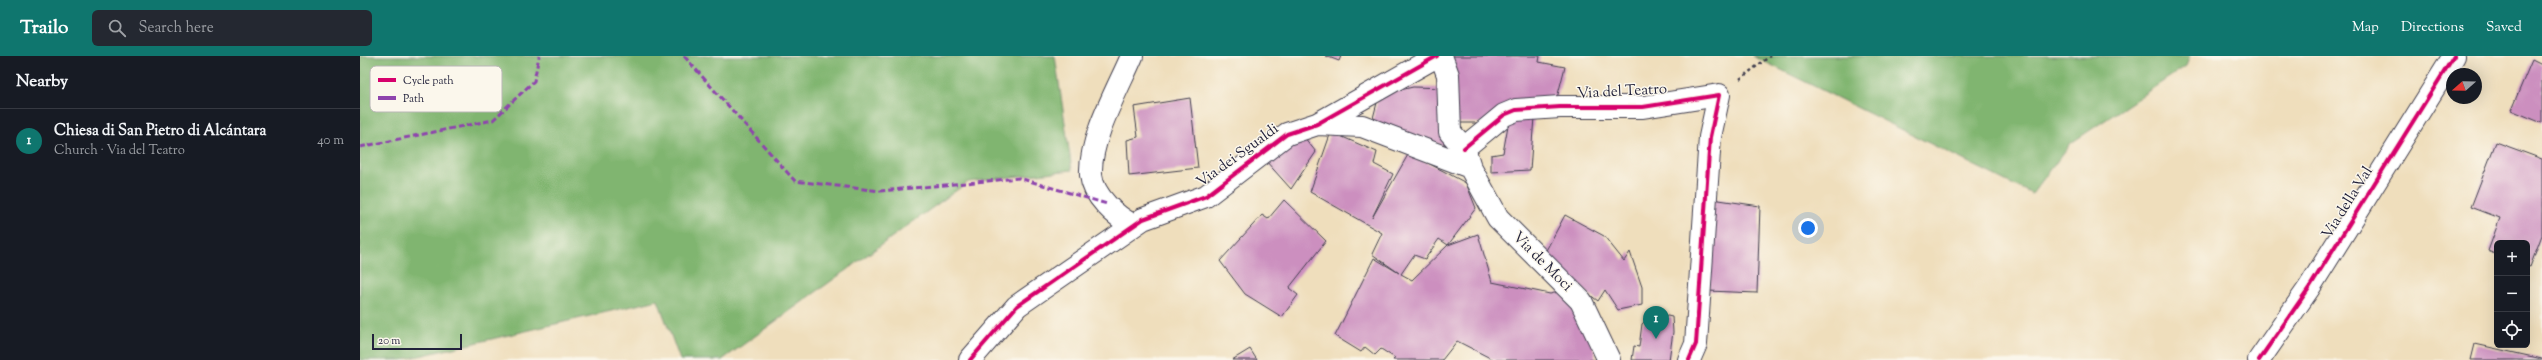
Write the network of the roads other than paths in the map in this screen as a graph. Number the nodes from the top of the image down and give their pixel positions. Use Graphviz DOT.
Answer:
graph roads {
  1 [pos="1132,56"];
  2 [pos="1437,56"];
  3 [pos="1441,56"];
  4 [pos="2454,56"];
  5 [pos="1317,124"];
  6 [pos="1467,158"];
  7 [pos="1133,225"];
  8 [pos="970,360"];
  9 [pos="1609,360"];
  10 [pos="1689,360"];
  11 [pos="2259,360"];
  1 -- 7 [label="street"];
  2 -- 5 [label="street, Via dei Sgualdi"];
  3 -- 6 [label="street, Via de Moci"];
  4 -- 11 [label="street, Via della Val"];
  5 -- 6 [label="street, Via dei Sgualdi"];
  5 -- 7 [label="street, Via dei Sgualdi"];
  6 -- 9 [label="street, Via de Moci"];
  6 -- 10 [label="street, Via del Teatro"];
  7 -- 8 [label="street, Via dei Sgualdi"];
}
